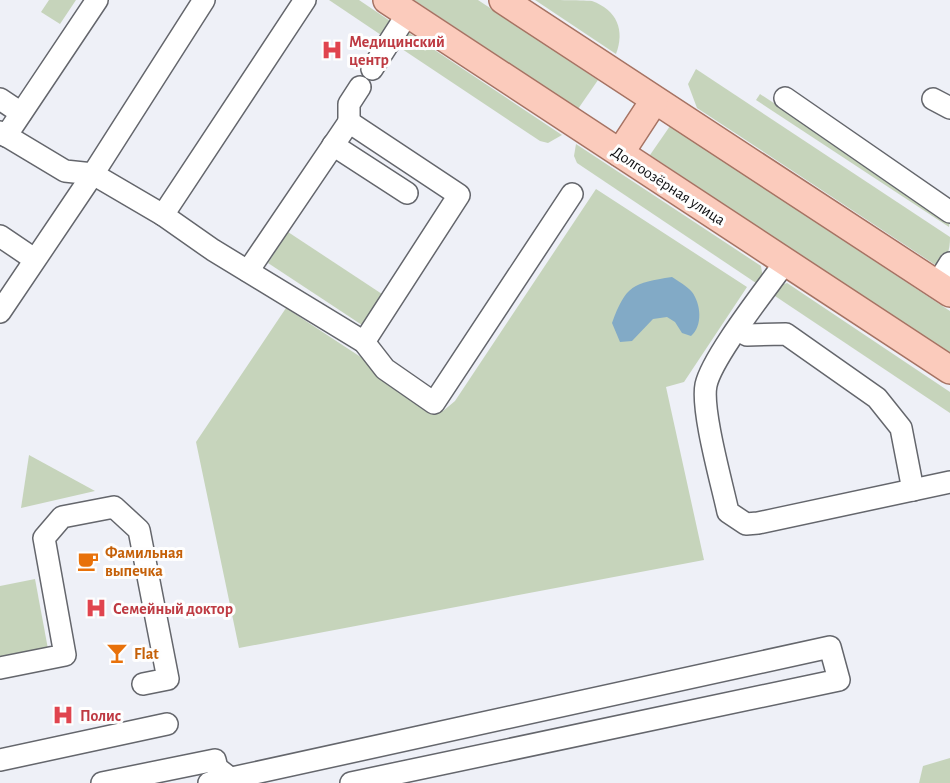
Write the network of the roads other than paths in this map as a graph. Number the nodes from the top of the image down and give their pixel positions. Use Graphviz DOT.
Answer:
graph roads {
  1 [pos="97,0"];
  2 [pos="204,0"];
  3 [pos="305,0"];
  4 [pos="503,0"];
  5 [pos="397,7"];
  6 [pos="372,69"];
  7 [pos="360,87"];
  8 [pos="785,98"];
  9 [pos="0,99"];
  10 [pos="654,101"];
  11 [pos="21,113"];
  12 [pos="349,122"];
  13 [pos="3,134"];
  14 [pos="333,145"];
  15 [pos="620,153"];
  16 [pos="93,174"];
  17 [pos="407,193"];
  18 [pos="572,195"];
  19 [pos="950,212"];
  20 [pos="163,215"];
  21 [pos="0,236"];
  22 [pos="34,259"];
  23 [pos="786,261"];
  24 [pos="248,271"];
  25 [pos="946,280"];
  26 [pos="0,312"];
  27 [pos="738,330"];
  28 [pos="364,342"];
  29 [pos="950,370"];
  30 [pos="950,482"];
  31 [pos="913,490"];
  32 [pos="0,668"];
  33 [pos="143,684"];
  34 [pos="167,724"];
  35 [pos="0,760"];
  36 [pos="230,778"];
  37 [pos="102,783"];
  38 [pos="209,783"];
  39 [pos="351,783"];
  1 -- 11 [label="lane"];
  2 -- 16 [label="lane"];
  3 -- 20 [label="lane"];
  4 -- 10 [label="main road"];
  5 -- 6 [label="lane"];
  5 -- 15 [label="main road, Долгоозёрная улица"];
  7 -- 12 [label="lane"];
  8 -- 19 [label="lane"];
  9 -- 11 [label="lane"];
  10 -- 15 [label="main road"];
  10 -- 25 [label="main road"];
  11 -- 13 [label="lane"];
  12 -- 14 [label="lane"];
  12 -- 28 [label="lane"];
  13 -- 16 [label="lane"];
  14 -- 17 [label="lane"];
  14 -- 24 [label="lane"];
  15 -- 23 [label="main road, Долгоозёрная улица"];
  16 -- 20 [label="lane"];
  16 -- 22 [label="lane"];
  18 -- 28 [label="lane"];
  20 -- 24 [label="lane"];
  21 -- 22 [label="lane"];
  22 -- 26 [label="lane"];
  23 -- 27 [label="lane"];
  23 -- 29 [label="main road, Долгоозёрная улица"];
  24 -- 28 [label="lane"];
  27 -- 31 [label="lane"];
  27 -- 31 [label="lane"];
  30 -- 31 [label="lane"];
  32 -- 33 [label="lane"];
  34 -- 35 [label="lane"];
  36 -- 37 [label="lane"];
  36 -- 38 [label="lane"];
  36 -- 39 [label="lane"];
}
